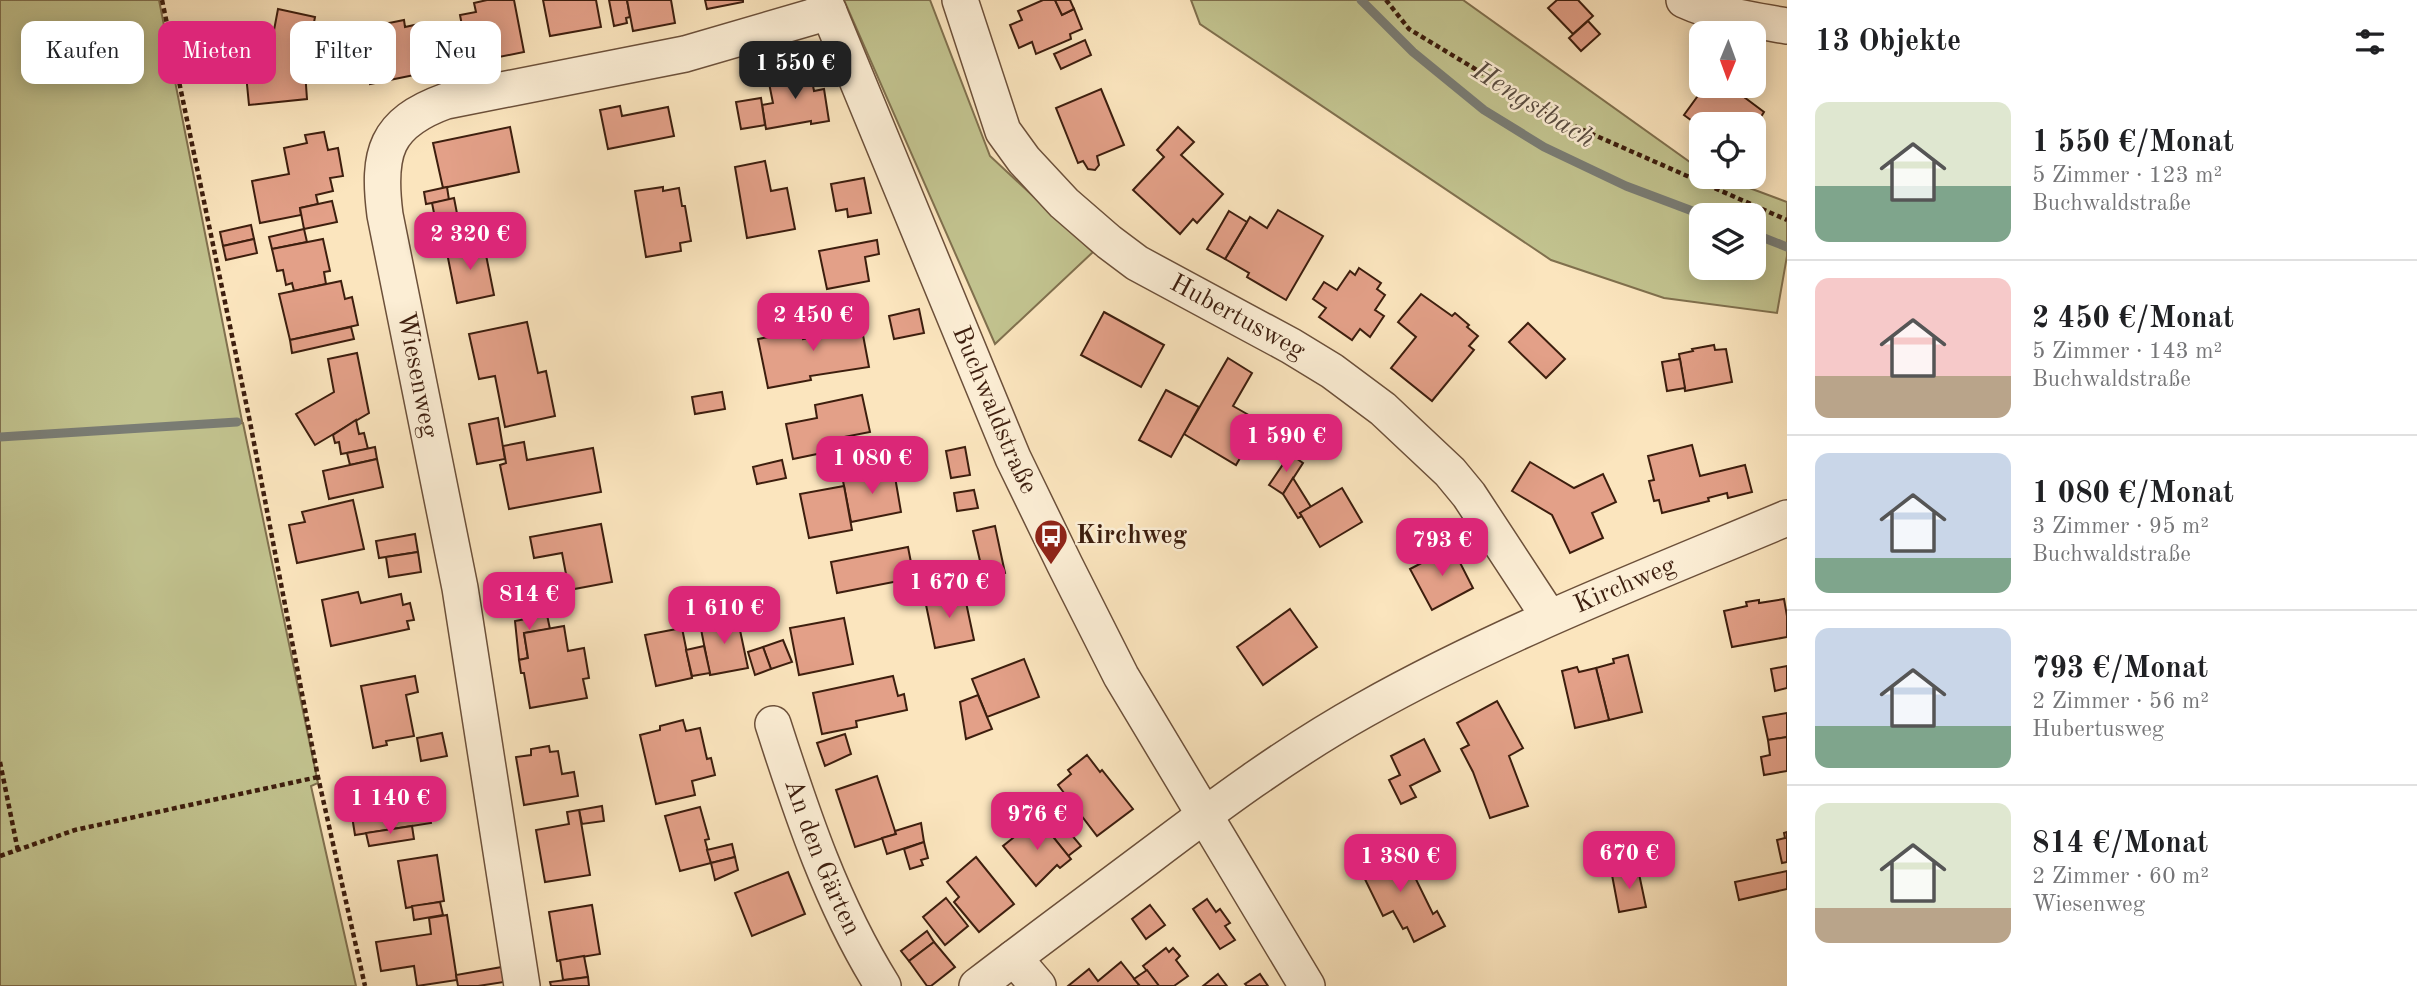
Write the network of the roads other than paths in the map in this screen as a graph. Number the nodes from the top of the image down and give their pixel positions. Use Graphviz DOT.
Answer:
graph roads {
  1 [pos="960,0"];
  2 [pos="1684,0"];
  3 [pos="827,6"];
  4 [pos="1787,26"];
  5 [pos="1787,518"];
  6 [pos="1549,617"];
  7 [pos="772,724"];
  8 [pos="1204,815"];
  9 [pos="1014,958"];
  10 [pos="522,986"];
  11 [pos="883,986"];
  12 [pos="977,986"];
  13 [pos="1038,986"];
  14 [pos="1307,986"];
  1 -- 6 [label="street, Hubertusweg"];
  2 -- 4 [label="street"];
  3 -- 8 [label="street, Buchwaldstraße"];
  3 -- 10 [label="street, Wiesenweg"];
  5 -- 6 [label="street, Kirchweg"];
  6 -- 8 [label="street, Kirchweg"];
  7 -- 11 [label="street, An den Gärten"];
  8 -- 9 [label="street, Kirchweg"];
  8 -- 14 [label="street, Buchwaldstraße"];
  9 -- 12 [label="street, Kirchweg"];
  9 -- 13 [label="street"];
}
